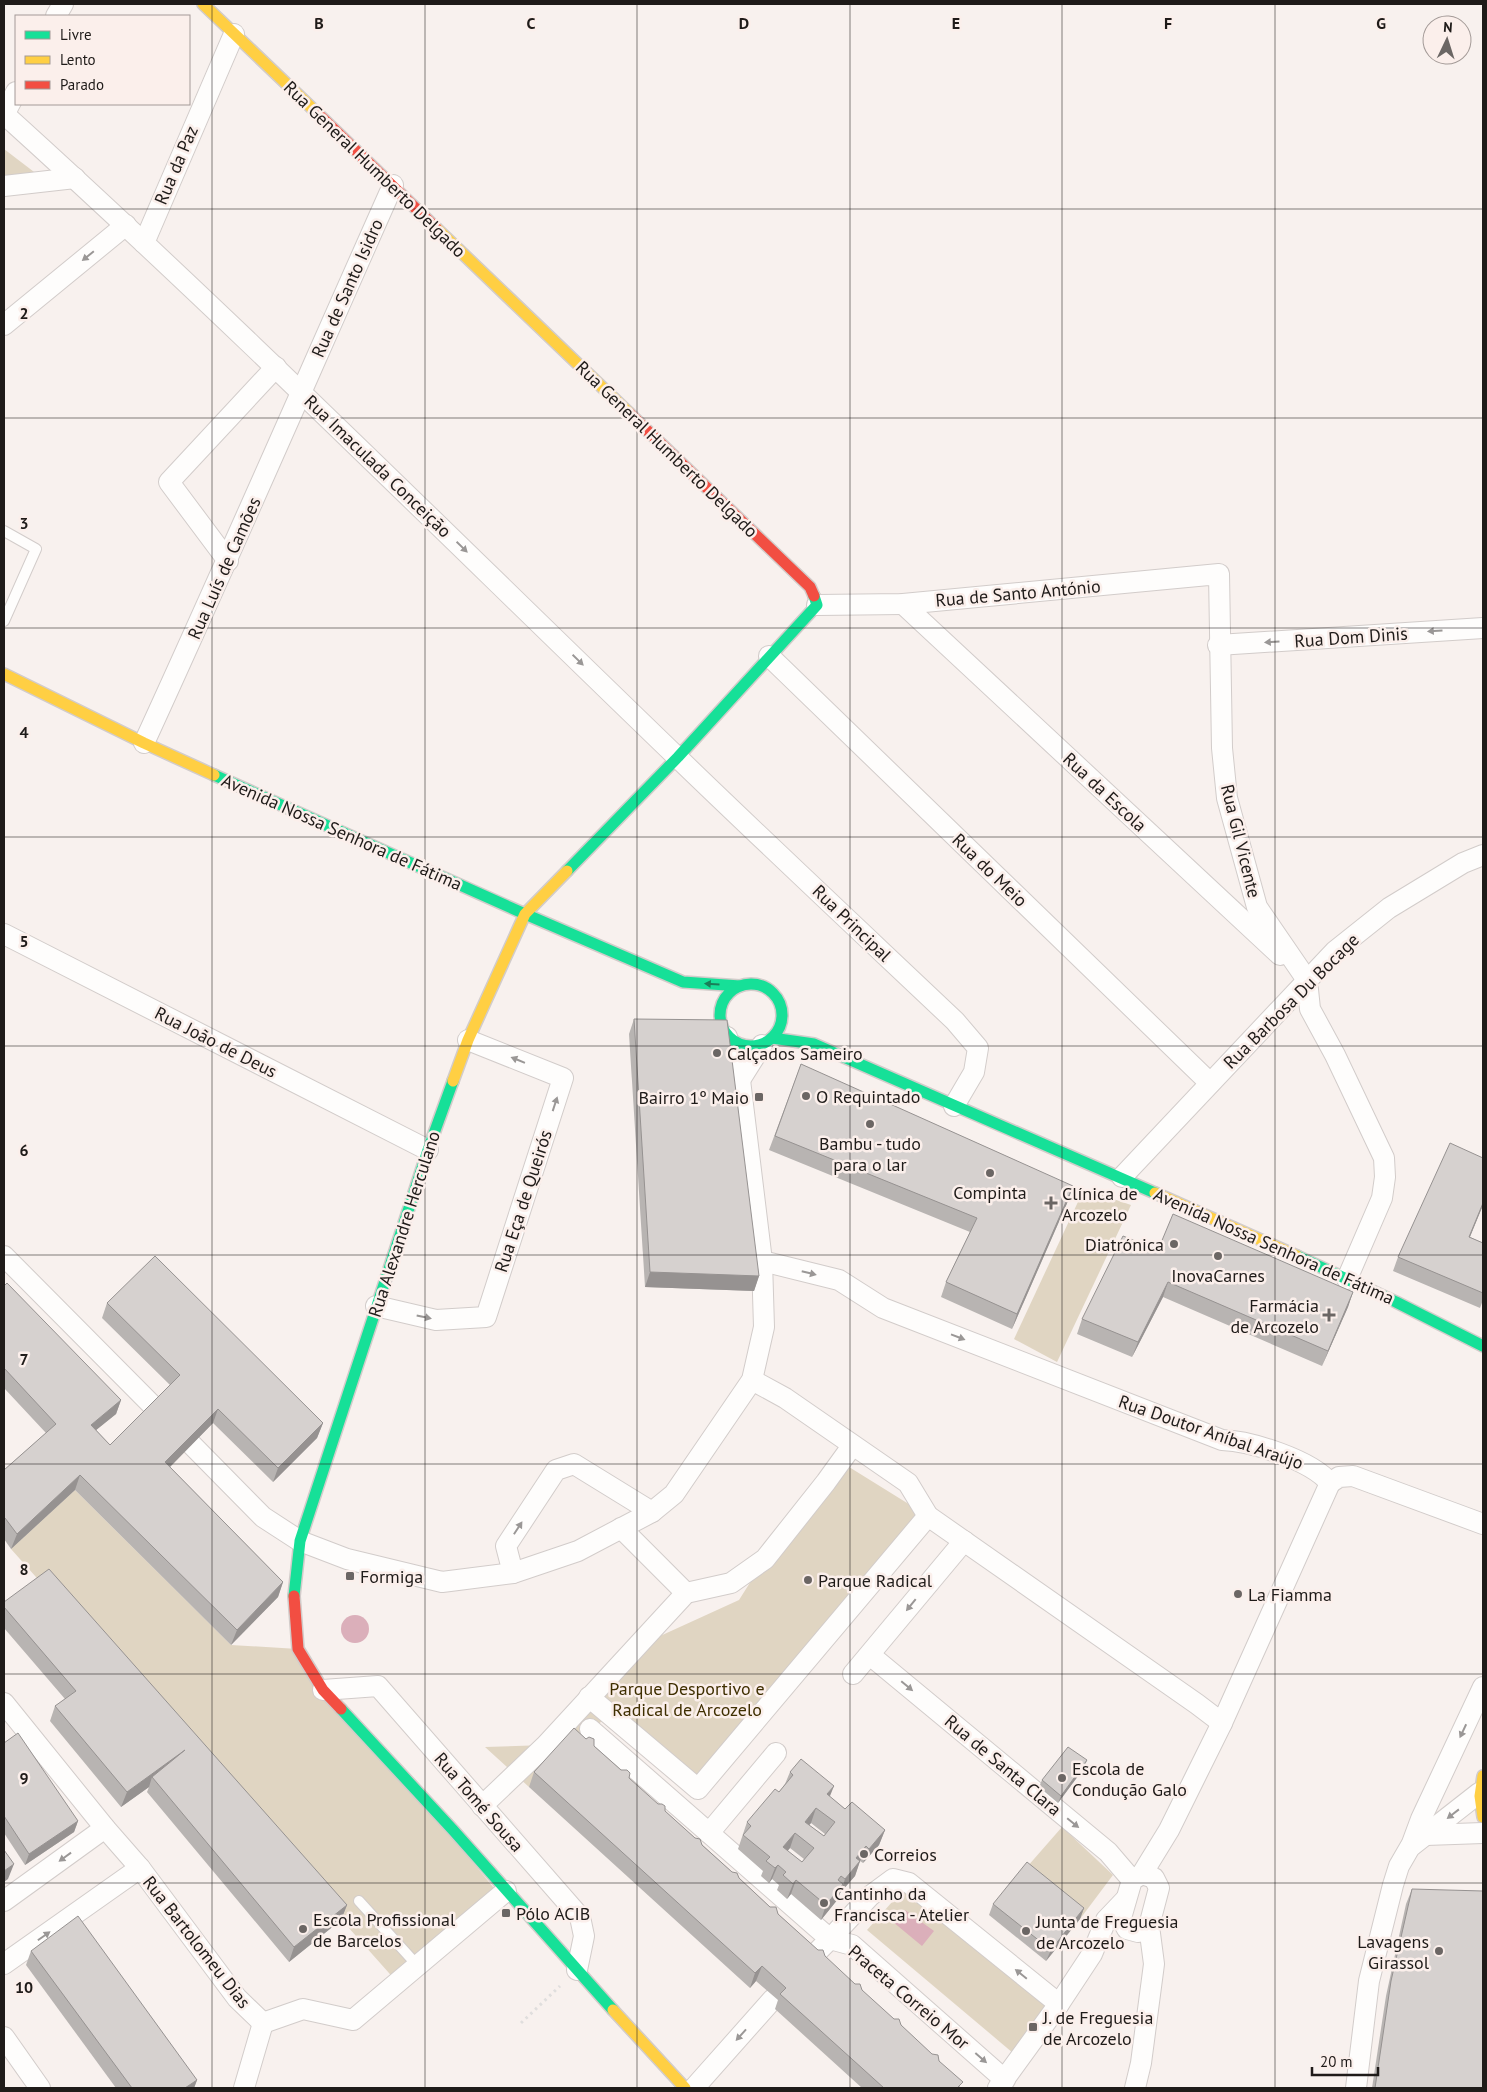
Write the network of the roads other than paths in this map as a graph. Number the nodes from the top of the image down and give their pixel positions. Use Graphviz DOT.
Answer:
graph roads {
  1 [pos="63,4"];
  2 [pos="203,4"];
  3 [pos="57,15"];
  4 [pos="234,34"];
  5 [pos="15,94"];
  6 [pos="4,115"];
  7 [pos="74,178"];
  8 [pos="4,186"];
  9 [pos="393,186"];
  10 [pos="126,225"];
  11 [pos="144,243"];
  12 [pos="4,325"];
  13 [pos="276,367"];
  14 [pos="301,391"];
  15 [pos="4,530"];
  16 [pos="228,562"];
  17 [pos="1218,574"];
  18 [pos="903,604"];
  19 [pos="817,605"];
  20 [pos="4,621"];
  21 [pos="1483,628"];
  22 [pos="1218,645"];
  23 [pos="769,656"];
  24 [pos="4,674"];
  25 [pos="144,743"];
  26 [pos="678,757"];
  27 [pos="1483,855"];
  28 [pos="525,914"];
  29 [pos="4,934"];
  30 [pos="1307,980"];
  31 [pos="684,982"];
  32 [pos="740,986"];
  33 [pos="696,996"];
  34 [pos="780,1004"];
  35 [pos="708,1011"];
  36 [pos="792,1018"];
  37 [pos="724,1031"];
  38 [pos="803,1031"];
  39 [pos="468,1040"];
  40 [pos="767,1041"];
  41 [pos="814,1044"];
  42 [pos="740,1080"];
  43 [pos="1210,1083"];
  44 [pos="954,1106"];
  45 [pos="428,1150"];
  46 [pos="1122,1177"];
  47 [pos="4,1256"];
  48 [pos="762,1261"];
  49 [pos="1347,1279"];
  50 [pos="376,1306"];
  51 [pos="1483,1346"];
  52 [pos="752,1380"];
  53 [pos="156,1409"];
  54 [pos="192,1445"];
  55 [pos="852,1446"];
  56 [pos="1330,1483"];
  57 [pos="652,1512"];
  58 [pos="928,1516"];
  59 [pos="1483,1524"];
  60 [pos="621,1528"];
  61 [pos="300,1541"];
  62 [pos="964,1541"];
  63 [pos="513,1573"];
  64 [pos="686,1593"];
  65 [pos="870,1655"];
  66 [pos="853,1674"];
  67 [pos="1483,1686"];
  68 [pos="323,1690"];
  69 [pos="589,1697"];
  70 [pos="4,1703"];
  71 [pos="1222,1723"];
  72 [pos="590,1729"];
  73 [pos="776,1753"];
  74 [pos="1481,1785"];
  75 [pos="482,1806"];
  76 [pos="1483,1817"];
  77 [pos="105,1828"];
  78 [pos="709,1833"];
  79 [pos="1483,1833"];
  80 [pos="1426,1834"];
  81 [pos="1410,1847"];
  82 [pos="140,1868"];
  83 [pos="1138,1883"];
  84 [pos="506,1891"];
  85 [pos="4,1901"];
  86 [pos="359,1901"];
  87 [pos="1149,1926"];
  88 [pos="1127,1928"];
  89 [pos="830,1939"];
  90 [pos="1092,1954"];
  91 [pos="809,1960"];
  92 [pos="4,1964"];
  93 [pos="417,1965"];
  94 [pos="577,1970"];
  95 [pos="774,1998"];
  96 [pos="1059,2004"];
  97 [pos="263,2023"];
  98 [pos="5,2042"];
  99 [pos="1001,2084"];
  100 [pos="40,2088"];
  101 [pos="244,2088"];
  102 [pos="685,2088"];
  103 [pos="694,2088"];
  104 [pos="1135,2088"];
  105 [pos="1356,2088"];
  1 -- 3 [label="street"];
  2 -- 4 [label="street, Rua General Humberto Delgado"];
  4 -- 9 [label="street, Rua General Humberto Delgado"];
  4 -- 11 [label="street, Rua da Paz"];
  5 -- 6 [label="street"];
  6 -- 7 [label="street, Rua Imaculada Conceição"];
  7 -- 8 [label="street"];
  7 -- 10 [label="street, Rua Imaculada Conceição"];
  9 -- 14 [label="street, Rua de Santo Isidro"];
  9 -- 19 [label="street, Rua General Humberto Delgado"];
  10 -- 11 [label="street, Rua Imaculada Conceição"];
  10 -- 12 [label="street, one-way"];
  11 -- 13 [label="street, Rua Imaculada Conceição"];
  13 -- 14 [label="street, Rua Imaculada Conceição"];
  13 -- 16 [label="street"];
  14 -- 16 [label="street, Rua Luís de Camões"];
  14 -- 26 [label="street, Rua Imaculada Conceição, one-way"];
  15 -- 20 [label="lane"];
  16 -- 25 [label="street, Rua Luís de Camões"];
  17 -- 18 [label="street, Rua de Santo António"];
  17 -- 22 [label="street, Rua Gil Vicente"];
  18 -- 19 [label="street, Rua de Santo António"];
  18 -- 30 [label="street, Rua da Escola"];
  19 -- 23 [label="street"];
  21 -- 22 [label="street, Rua Dom Dinis, one-way"];
  22 -- 30 [label="street, Rua Gil Vicente"];
  23 -- 26 [label="street"];
  23 -- 43 [label="street, Rua do Meio"];
  24 -- 25 [label="street, Avenida Nossa Senhora de Fátima"];
  25 -- 28 [label="street, Avenida Nossa Senhora de Fátima"];
  26 -- 28 [label="street"];
  26 -- 44 [label="street, Rua Principal"];
  27 -- 30 [label="street, Rua Barbosa Du Bocage"];
  28 -- 31 [label="street, Avenida Nossa Senhora de Fátima"];
  28 -- 39 [label="street, Rua Alexandre Herculano"];
  29 -- 45 [label="street, Rua João de Deus"];
  30 -- 43 [label="street, Rua Barbosa Du Bocage"];
  30 -- 49 [label="street, Rua Gil Vicente"];
  32 -- 31 [label="street, Avenida Nossa Senhora de Fátima, one-way"];
  31 -- 33 [label="street, Avenida Nossa Senhora de Fátima"];
  32 -- 34 [label="street"];
  32 -- 37 [label="street"];
  34 -- 36 [label="street"];
  34 -- 40 [label="street"];
  35 -- 37 [label="street"];
  37 -- 40 [label="street"];
  37 -- 42 [label="street"];
  38 -- 41 [label="street, Avenida Nossa Senhora de Fátima"];
  39 -- 45 [label="street, Rua Alexandre Herculano"];
  50 -- 39 [label="street, Rua Eça de Queirós, one-way"];
  40 -- 41 [label="street, Avenida Nossa Senhora de Fátima"];
  40 -- 42 [label="street"];
  41 -- 44 [label="street, Avenida Nossa Senhora de Fátima"];
  42 -- 48 [label="street"];
  43 -- 46 [label="street, Rua Barbosa Du Bocage"];
  44 -- 46 [label="street, Avenida Nossa Senhora de Fátima"];
  45 -- 50 [label="street, Rua Alexandre Herculano"];
  46 -- 49 [label="street, Avenida Nossa Senhora de Fátima"];
  47 -- 53 [label="street"];
  48 -- 52 [label="street"];
  48 -- 56 [label="street, Rua Doutor Aníbal Araújo, one-way"];
  49 -- 51 [label="street, Avenida Nossa Senhora de Fátima"];
  50 -- 61 [label="street, Rua Alexandre Herculano"];
  52 -- 55 [label="street"];
  52 -- 57 [label="street"];
  54 -- 61 [label="street"];
  55 -- 58 [label="street"];
  55 -- 64 [label="street"];
  56 -- 59 [label="street"];
  56 -- 71 [label="street"];
  57 -- 60 [label="street"];
  63 -- 57 [label="street, one-way"];
  58 -- 62 [label="street"];
  58 -- 69 [label="street"];
  60 -- 63 [label="street"];
  60 -- 64 [label="street"];
  61 -- 63 [label="street"];
  61 -- 68 [label="street"];
  62 -- 65 [label="street, one-way"];
  62 -- 71 [label="street"];
  64 -- 69 [label="street"];
  65 -- 66 [label="street"];
  65 -- 83 [label="street, Rua de Santa Clara, one-way"];
  67 -- 81 [label="street, one-way"];
  68 -- 75 [label="street, Rua Tomé Sousa"];
  68 -- 84 [label="street"];
  69 -- 75 [label="street"];
  70 -- 77 [label="street, Rua Bartolomeu Dias"];
  71 -- 83 [label="street"];
  72 -- 78 [label="street"];
  73 -- 78 [label="street"];
  74 -- 76 [label="street"];
  74 -- 80 [label="street, one-way"];
  75 -- 94 [label="street, Rua Tomé Sousa"];
  77 -- 82 [label="street, Rua Bartolomeu Dias"];
  77 -- 85 [label="street, one-way"];
  78 -- 89 [label="street"];
  79 -- 80 [label="street"];
  80 -- 81 [label="street"];
  81 -- 105 [label="street"];
  92 -- 82 [label="street, one-way"];
  82 -- 97 [label="street, Rua Bartolomeu Dias"];
  83 -- 87 [label="street"];
  83 -- 88 [label="street"];
  83 -- 90 [label="street"];
  84 -- 93 [label="street, Rua Bartolomeu Dias"];
  84 -- 94 [label="street"];
  86 -- 93 [label="lane"];
  87 -- 88 [label="street"];
  87 -- 104 [label="street"];
  88 -- 90 [label="street"];
  89 -- 91 [label="street"];
  96 -- 89 [label="street, Praceta Correio Mor, one-way"];
  89 -- 99 [label="street, Praceta Correio Mor, one-way"];
  90 -- 96 [label="street"];
  93 -- 97 [label="street, Rua Bartolomeu Dias"];
  94 -- 102 [label="street"];
  95 -- 103 [label="street, one-way"];
  96 -- 99 [label="street"];
  97 -- 101 [label="street"];
  98 -- 100 [label="street"];
}
